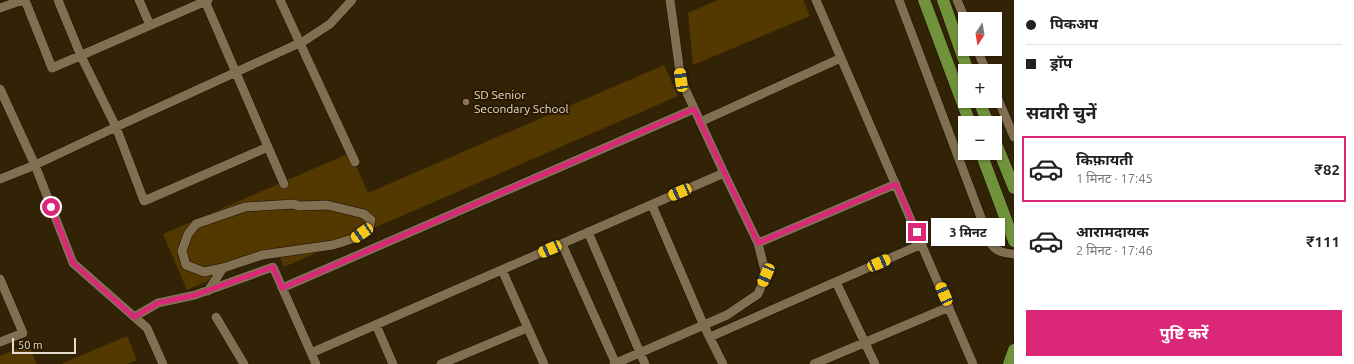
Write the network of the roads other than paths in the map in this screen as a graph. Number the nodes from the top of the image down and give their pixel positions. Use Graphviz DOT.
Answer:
graph roads {
  1 [pos="24,0"];
  2 [pos="58,0"];
  3 [pos="139,0"];
  4 [pos="280,0"];
  5 [pos="352,0"];
  6 [pos="670,0"];
  7 [pos="816,0"];
  8 [pos="899,0"];
  9 [pos="924,0"];
  10 [pos="943,0"];
  11 [pos="957,0"];
  12 [pos="207,1"];
  13 [pos="0,8"];
  14 [pos="962,12"];
  15 [pos="150,25"];
  16 [pos="301,42"];
  17 [pos="81,56"];
  18 [pos="842,58"];
  19 [pos="966,64"];
  20 [pos="236,72"];
  21 [pos="0,89"];
  22 [pos="1002,108"];
  23 [pos="694,109"];
  24 [pos="967,116"];
  25 [pos="700,122"];
  26 [pos="116,127"];
  27 [pos="1014,137"];
  28 [pos="268,147"];
  29 [pos="1002,158"];
  30 [pos="984,160"];
  31 [pos="355,162"];
  32 [pos="35,165"];
  33 [pos="724,173"];
  34 [pos="0,179"];
  35 [pos="284,184"];
  36 [pos="896,184"];
  37 [pos="1014,188"];
  38 [pos="652,204"];
  39 [pos="588,232"];
  40 [pos="1014,241"];
  41 [pos="758,243"];
  42 [pos="562,244"];
  43 [pos="922,244"];
  44 [pos="1014,254"];
  45 [pos="223,268"];
  46 [pos="502,270"];
  47 [pos="0,279"];
  48 [pos="836,282"];
  49 [pos="282,288"];
  50 [pos="208,291"];
  51 [pos="949,307"];
  52 [pos="134,317"];
  53 [pos="216,317"];
  54 [pos="376,325"];
  55 [pos="704,326"];
  56 [pos="527,328"];
  57 [pos="710,337"];
  58 [pos="0,342"];
  59 [pos="865,342"];
  60 [pos="1014,350"];
  61 [pos="311,353"];
  62 [pos="640,353"];
  63 [pos="163,364"];
  64 [pos="244,364"];
  65 [pos="316,364"];
  66 [pos="393,364"];
  67 [pos="441,364"];
  68 [pos="544,364"];
  69 [pos="615,364"];
  70 [pos="645,364"];
  71 [pos="723,364"];
  72 [pos="814,364"];
  73 [pos="875,364"];
  74 [pos="973,364"];
  75 [pos="1009,364"];
  1 -- 13 [label="street"];
  1 -- 17 [label="street"];
  2 -- 17 [label="street"];
  3 -- 15 [label="street"];
  4 -- 16 [label="street"];
  5 -- 16 [label="street"];
  6 -- 23 [label="street"];
  7 -- 18 [label="street"];
  8 -- 44 [label="street"];
  9 -- 24 [label="main road"];
  10 -- 19 [label="main road"];
  11 -- 14 [label="street"];
  12 -- 15 [label="street"];
  12 -- 20 [label="street"];
  15 -- 17 [label="street"];
  16 -- 20 [label="street"];
  16 -- 31 [label="street"];
  17 -- 26 [label="street"];
  18 -- 25 [label="street"];
  18 -- 36 [label="street"];
  20 -- 26 [label="street"];
  20 -- 28 [label="street"];
  21 -- 32 [label="street"];
  22 -- 27 [label="street"];
  23 -- 25 [label="street"];
  23 -- 49 [label="street"];
  25 -- 33 [label="street"];
  26 -- 28 [label="street"];
  26 -- 32 [label="street"];
  28 -- 35 [label="street"];
  29 -- 37 [label="main road"];
  30 -- 40 [label="main road"];
  32 -- 34 [label="street"];
  32 -- 52 [label="street"];
  33 -- 38 [label="street"];
  33 -- 41 [label="street"];
  36 -- 41 [label="street"];
  36 -- 43 [label="street"];
  38 -- 39 [label="street"];
  38 -- 55 [label="street"];
  39 -- 42 [label="street"];
  39 -- 62 [label="street"];
  41 -- 55 [label="street"];
  42 -- 46 [label="street"];
  42 -- 69 [label="street"];
  43 -- 48 [label="street"];
  43 -- 51 [label="street"];
  45 -- 45 [label="street"];
  45 -- 50 [label="street"];
  46 -- 54 [label="street"];
  46 -- 56 [label="street"];
  47 -- 58 [label="street"];
  48 -- 57 [label="street"];
  48 -- 59 [label="street"];
  49 -- 50 [label="street"];
  49 -- 61 [label="street"];
  50 -- 52 [label="street"];
  51 -- 59 [label="street"];
  51 -- 74 [label="street"];
  52 -- 63 [label="street"];
  53 -- 64 [label="street"];
  54 -- 61 [label="street"];
  54 -- 66 [label="street"];
  55 -- 57 [label="street"];
  55 -- 62 [label="street"];
  56 -- 67 [label="street"];
  56 -- 68 [label="street"];
  57 -- 71 [label="street"];
  59 -- 72 [label="street"];
  59 -- 73 [label="street"];
  60 -- 75 [label="main road"];
  61 -- 65 [label="street"];
  62 -- 69 [label="street"];
  62 -- 70 [label="street"];
}
